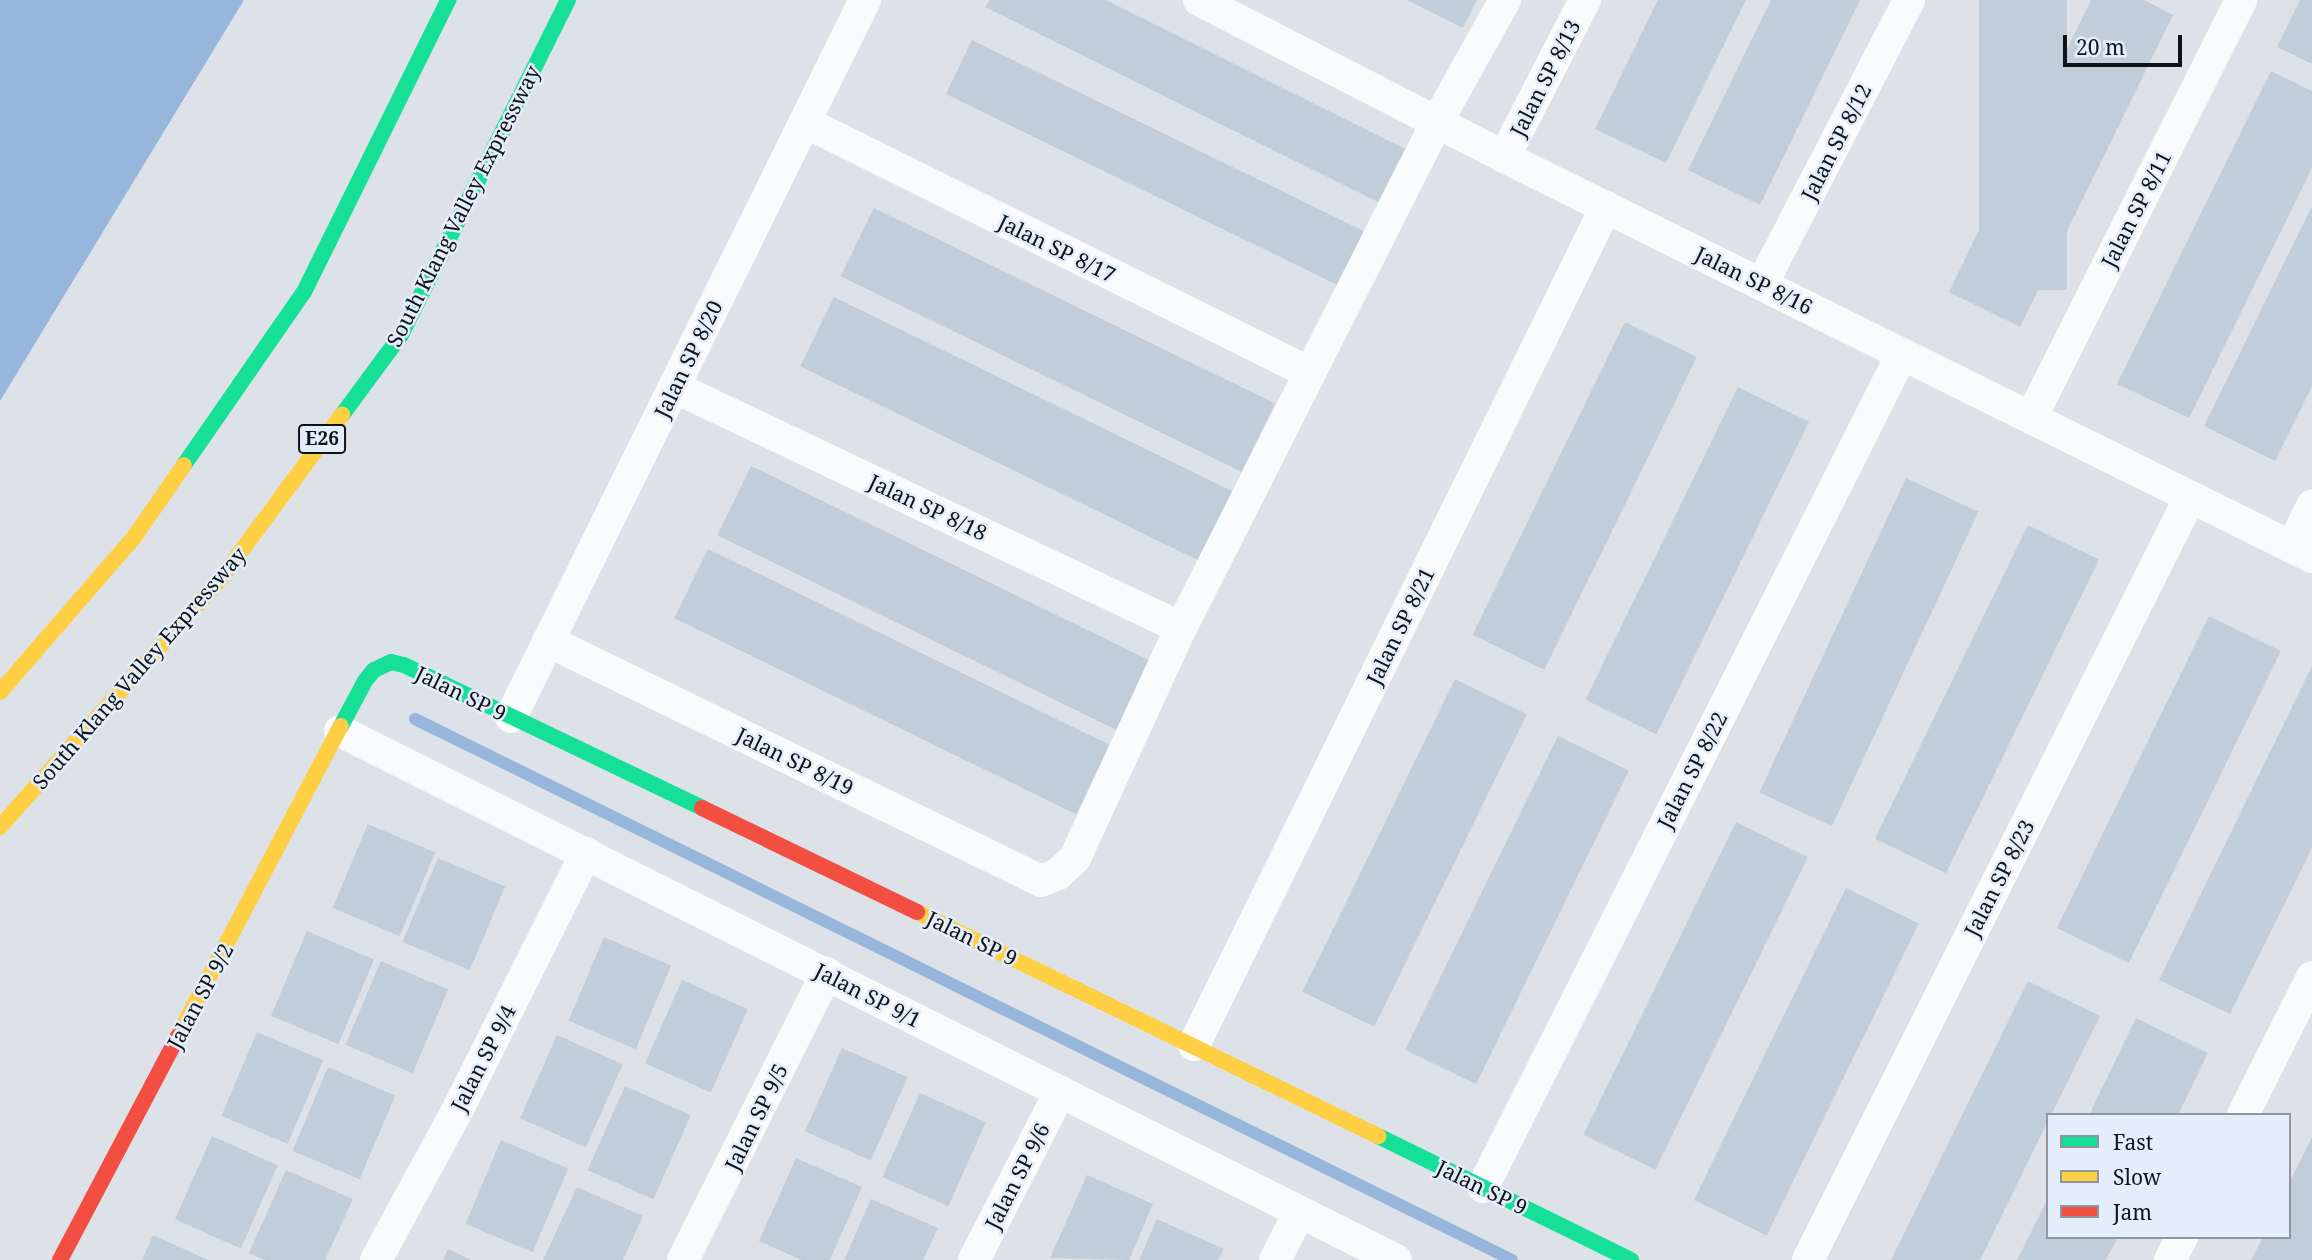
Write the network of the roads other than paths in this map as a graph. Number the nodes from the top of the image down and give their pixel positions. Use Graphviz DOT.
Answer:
graph roads {
  1 [pos="448,0"];
  2 [pos="568,0"];
  3 [pos="865,0"];
  4 [pos="1199,0"];
  5 [pos="1505,0"];
  6 [pos="1586,0"];
  7 [pos="1909,0"];
  8 [pos="2241,0"];
  9 [pos="581,11"];
  10 [pos="510,118"];
  11 [pos="805,122"];
  12 [pos="1437,122"];
  13 [pos="1504,157"];
  14 [pos="1606,207"];
  15 [pos="1762,284"];
  16 [pos="1902,354"];
  17 [pos="1310,373"];
  18 [pos="674,387"];
  19 [pos="2031,418"];
  20 [pos="2190,497"];
  21 [pos="2312,506"];
  22 [pos="2302,552"];
  23 [pos="1181,628"];
  24 [pos="548,641"];
  25 [pos="0,692"];
  26 [pos="511,717"];
  27 [pos="340,731"];
  28 [pos="0,827"];
  29 [pos="586,853"];
  30 [pos="827,974"];
  31 [pos="2312,977"];
  32 [pos="1194,1045"];
  33 [pos="1060,1092"];
  34 [pos="2244,1113"];
  35 [pos="1483,1187"];
  36 [pos="1298,1213"];
  37 [pos="2181,1239"];
  38 [pos="60,1260"];
  39 [pos="376,1260"];
  40 [pos="683,1260"];
  41 [pos="974,1260"];
  42 [pos="1275,1260"];
  43 [pos="1396,1260"];
  44 [pos="1631,1260"];
  45 [pos="1808,1260"];
  46 [pos="2170,1260"];
  1 -- 25 [label="main road"];
  2 -- 10 [label="main road, South Klang Valley Expressway / E26"];
  3 -- 11 [label="street, Jalan SP 8/20"];
  4 -- 12 [label="street, Jalan SP 8/16"];
  5 -- 12 [label="street"];
  6 -- 13 [label="street, Jalan SP 8/13"];
  7 -- 15 [label="street, Jalan SP 8/12"];
  8 -- 19 [label="street, Jalan SP 8/11"];
  9 -- 10 [label="main road"];
  10 -- 28 [label="main road, South Klang Valley Expressway / E26"];
  11 -- 17 [label="street, Jalan SP 8/17"];
  11 -- 18 [label="street, Jalan SP 8/20"];
  12 -- 13 [label="street, Jalan SP 8/16"];
  12 -- 17 [label="street"];
  13 -- 14 [label="street, Jalan SP 8/16"];
  14 -- 15 [label="street, Jalan SP 8/16"];
  14 -- 32 [label="street, Jalan SP 8/21"];
  15 -- 16 [label="street, Jalan SP 8/16"];
  16 -- 19 [label="street, Jalan SP 8/16"];
  16 -- 35 [label="street, Jalan SP 8/22"];
  17 -- 23 [label="street"];
  18 -- 23 [label="street, Jalan SP 8/18"];
  18 -- 24 [label="street, Jalan SP 8/20"];
  19 -- 20 [label="street, Jalan SP 8/16"];
  20 -- 22 [label="street, Jalan SP 8/16"];
  20 -- 45 [label="street, Jalan SP 8/23"];
  21 -- 22 [label="street"];
  23 -- 24 [label="street, Jalan SP 8/19"];
  24 -- 26 [label="street, Jalan SP 8/20"];
  26 -- 27 [label="main road, Jalan SP 9"];
  26 -- 32 [label="main road, Jalan SP 9"];
  27 -- 29 [label="street, Jalan SP 9/1"];
  27 -- 38 [label="main road, Jalan SP 9/2"];
  29 -- 30 [label="street, Jalan SP 9/1"];
  29 -- 39 [label="street, Jalan SP 9/4"];
  30 -- 33 [label="street, Jalan SP 9/1"];
  30 -- 40 [label="street, Jalan SP 9/5"];
  31 -- 34 [label="street"];
  32 -- 35 [label="main road, Jalan SP 9"];
  33 -- 36 [label="street, Jalan SP 9/1"];
  33 -- 41 [label="street, Jalan SP 9/6"];
  35 -- 44 [label="main road, Jalan SP 9"];
  36 -- 42 [label="street"];
  36 -- 43 [label="street, Jalan SP 9/1"];
  37 -- 46 [label="street"];
}
